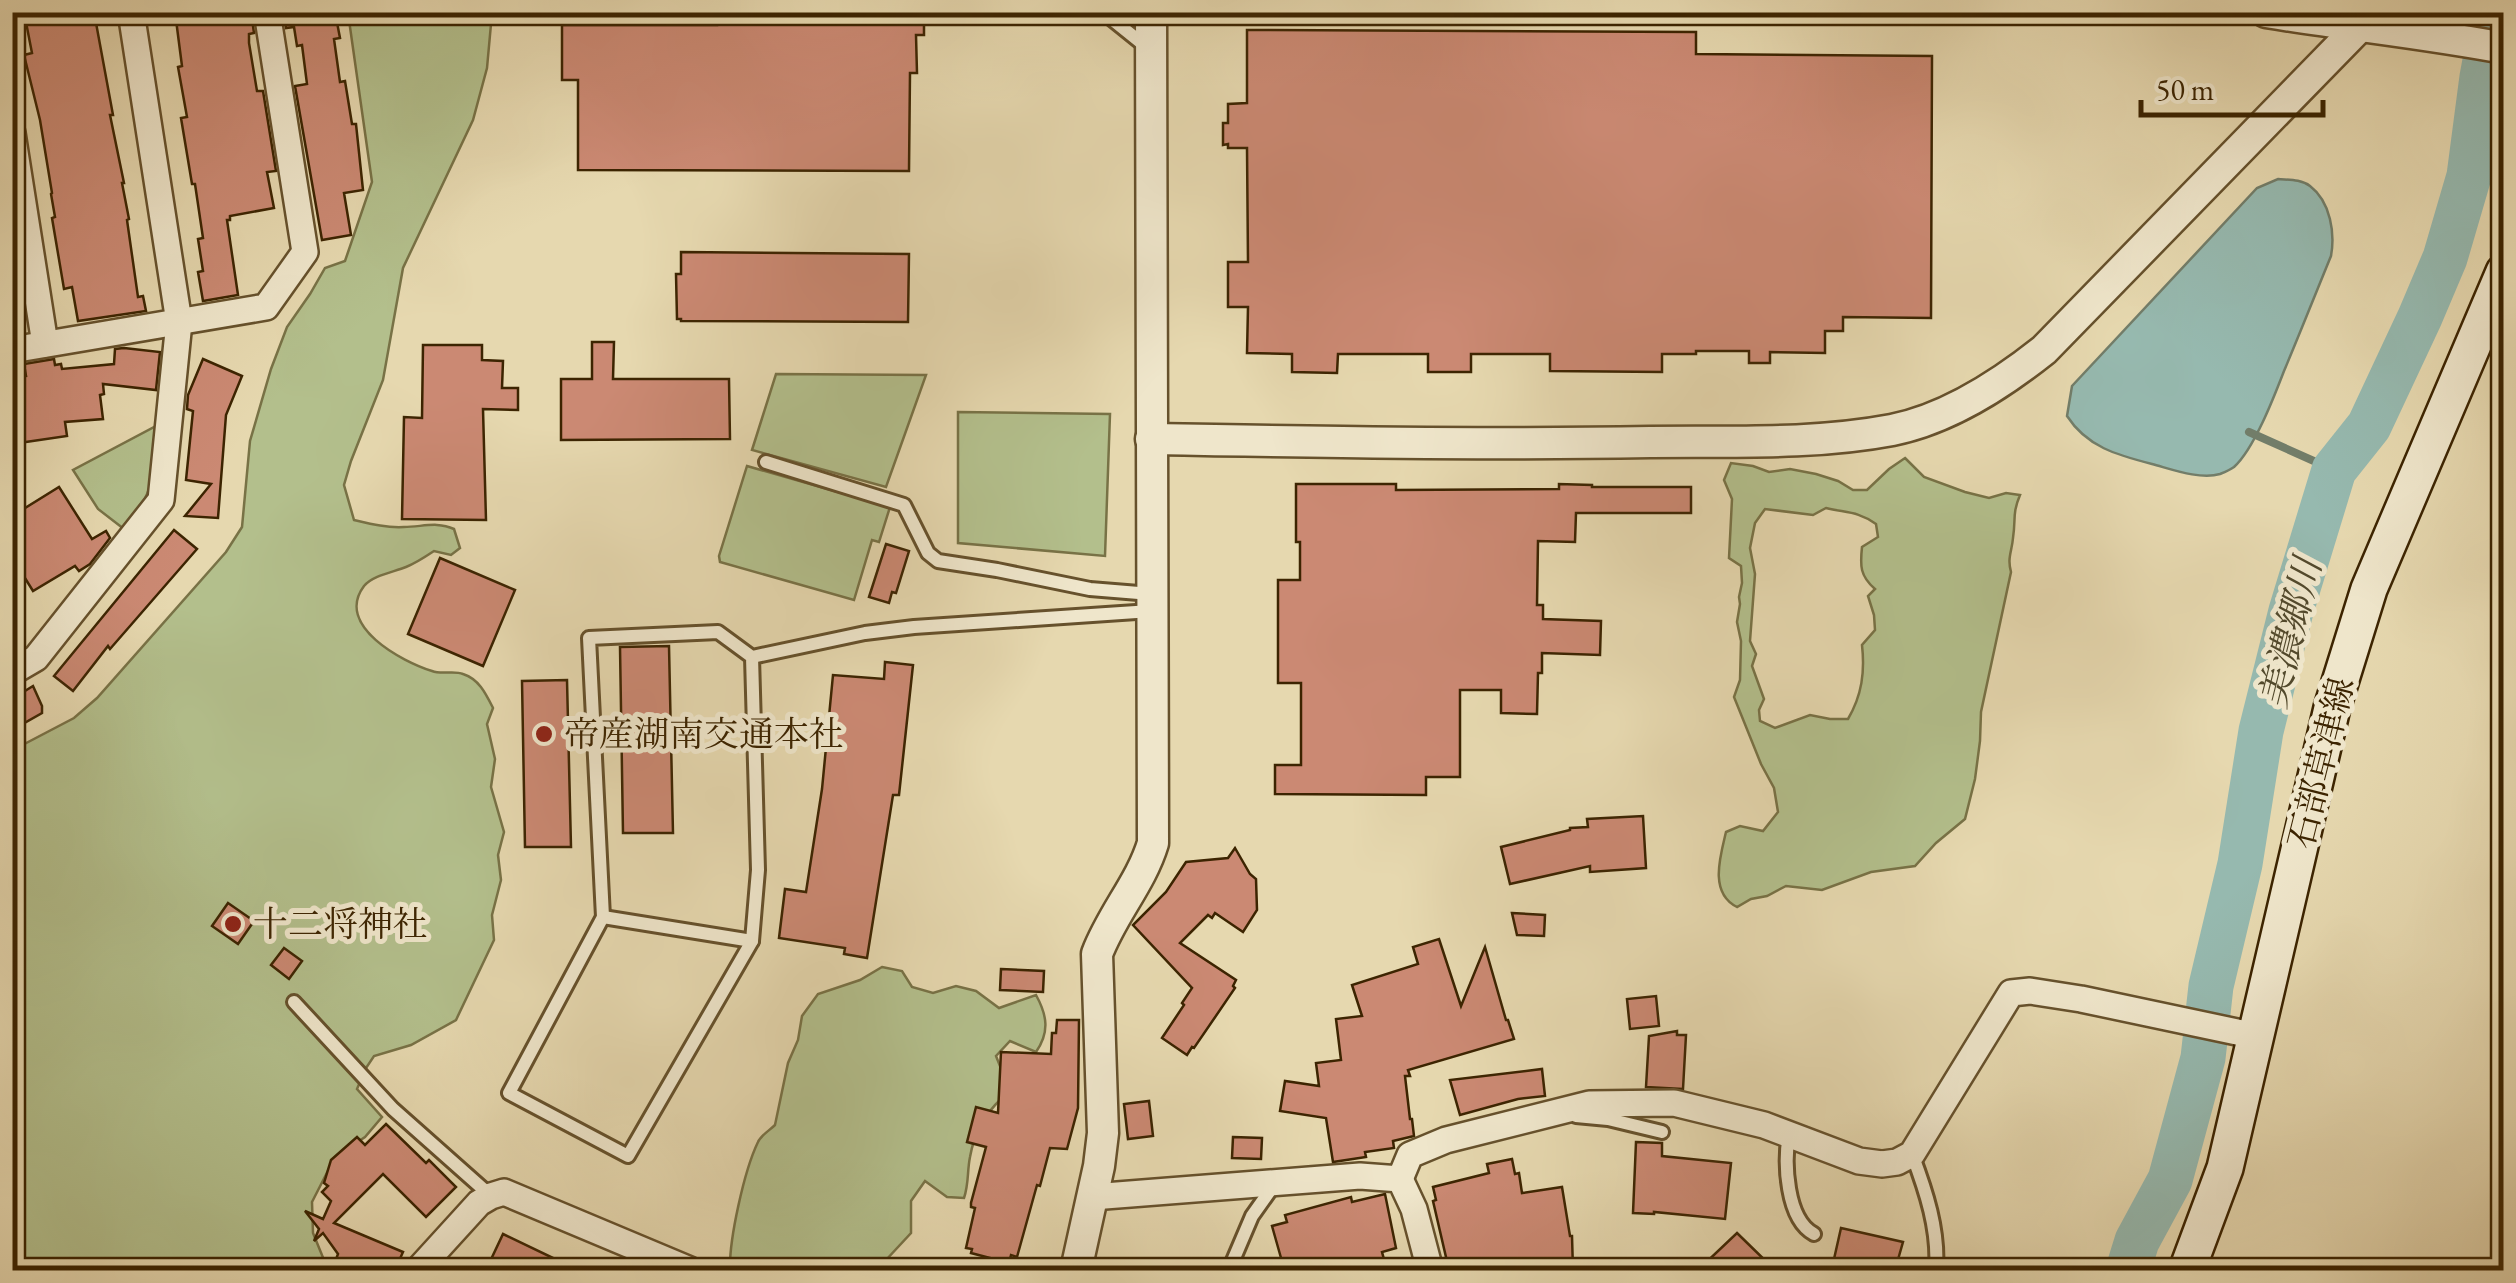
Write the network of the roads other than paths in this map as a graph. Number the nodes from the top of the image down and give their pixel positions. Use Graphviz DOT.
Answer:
graph roads {
  1 [pos="131,12"];
  2 [pos="267,12"];
  3 [pos="1103,12"];
  4 [pos="1151,12"];
  5 [pos="2266,12"];
  6 [pos="2359,27"];
  7 [pos="2504,48"];
  8 [pos="1151,50"];
  9 [pos="12,133"];
  10 [pos="18,212"];
  11 [pos="2504,272"];
  12 [pos="180,322"];
  13 [pos="45,344"];
  14 [pos="12,350"];
  15 [pos="1151,439"];
  16 [pos="766,462"];
  17 [pos="1151,602"];
  18 [pos="752,658"];
  19 [pos="12,672"];
  20 [pos="603,916"];
  21 [pos="752,940"];
  22 [pos="294,1002"];
  23 [pos="2246,1035"];
  24 [pos="1556,1112"];
  25 [pos="1662,1132"];
  26 [pos="1788,1134"];
  27 [pos="1912,1154"];
  28 [pos="1400,1178"];
  29 [pos="1276,1182"];
  30 [pos="490,1196"];
  31 [pos="1092,1197"];
  32 [pos="1814,1234"];
  33 [pos="418,1270"];
  34 [pos="690,1270"];
  35 [pos="1076,1270"];
  36 [pos="1229,1270"];
  37 [pos="1430,1270"];
  38 [pos="1936,1270"];
  39 [pos="2187,1270"];
  1 -- 12 [label="street"];
  2 -- 12 [label="street"];
  3 -- 8 [label="lane"];
  4 -- 8 [label="street"];
  5 -- 6 [label="street"];
  6 -- 7 [label="street"];
  6 -- 15 [label="street"];
  8 -- 15 [label="street"];
  9 -- 10 [label="street"];
  10 -- 13 [label="street"];
  11 -- 23 [label="main road, 石部草津線"];
  12 -- 13 [label="street"];
  12 -- 19 [label="street"];
  13 -- 14 [label="street"];
  15 -- 17 [label="street"];
  16 -- 17 [label="lane"];
  17 -- 18 [label="lane"];
  17 -- 31 [label="street"];
  18 -- 20 [label="lane"];
  18 -- 21 [label="lane"];
  20 -- 21 [label="lane"];
  20 -- 21 [label="lane"];
  22 -- 30 [label="lane"];
  23 -- 27 [label="street"];
  23 -- 39 [label="main road, 石部草津線"];
  24 -- 25 [label="lane"];
  24 -- 26 [label="street"];
  24 -- 28 [label="street"];
  26 -- 27 [label="street"];
  26 -- 32 [label="lane"];
  27 -- 38 [label="lane"];
  28 -- 29 [label="street"];
  28 -- 37 [label="street"];
  29 -- 31 [label="street"];
  29 -- 36 [label="lane"];
  30 -- 33 [label="street"];
  30 -- 34 [label="street"];
  31 -- 35 [label="street"];
}
